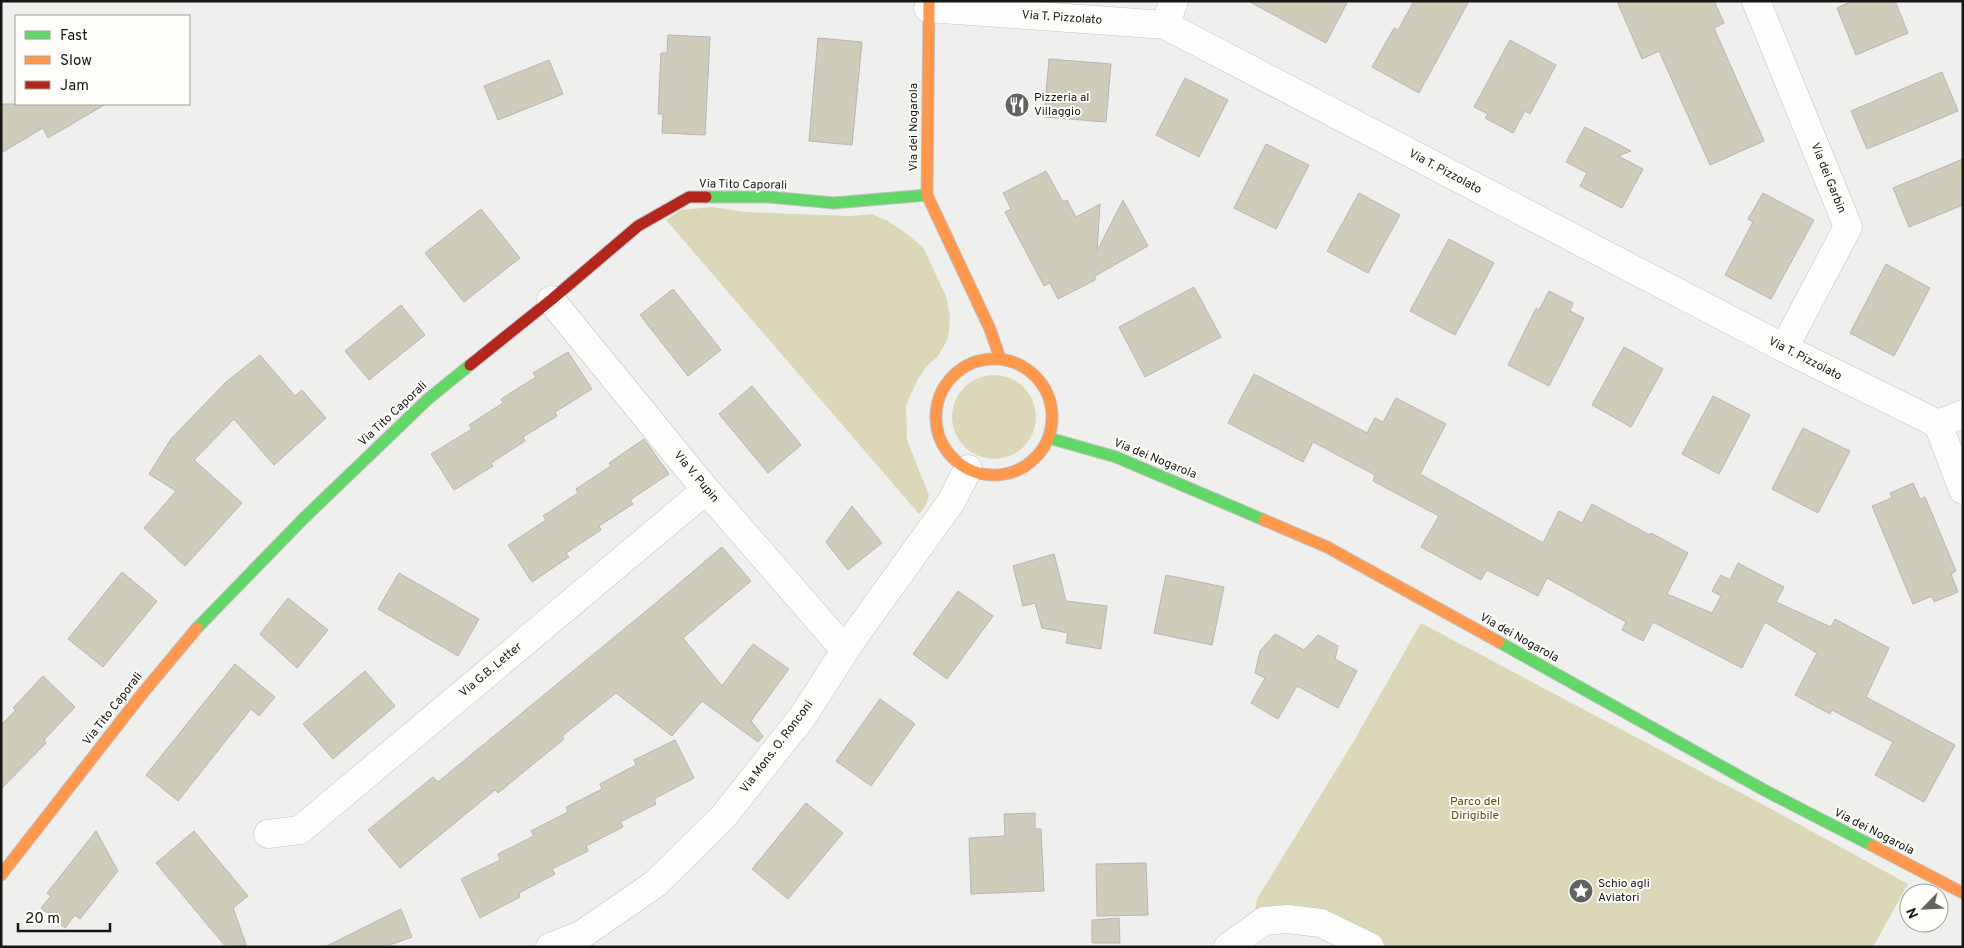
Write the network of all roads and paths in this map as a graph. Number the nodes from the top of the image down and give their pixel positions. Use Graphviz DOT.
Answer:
graph roads {
  1 [pos="1756,1"];
  2 [pos="929,4"];
  3 [pos="1169,13"];
  4 [pos="927,195"];
  5 [pos="551,300"];
  6 [pos="1784,348"];
  7 [pos="1000,358"];
  8 [pos="1963,414"];
  9 [pos="1938,424"];
  10 [pos="1049,438"];
  11 [pos="968,469"];
  12 [pos="706,490"];
  13 [pos="1963,490"];
  14 [pos="845,650"];
  15 [pos="268,834"];
  16 [pos="1,875"];
  17 [pos="1963,893"];
  18 [pos="550,947"];
  19 [pos="1228,947"];
  20 [pos="1370,947"];
  1 -- 6 [label="street, Via dei Garbin"];
  2 -- 3 [label="street, Via T. Pizzolato"];
  2 -- 4 [label="street, Via dei Nogarola"];
  3 -- 6 [label="street, Via T. Pizzolato"];
  4 -- 5 [label="street, Via Tito Caporali"];
  4 -- 7 [label="street, Via dei Nogarola"];
  5 -- 12 [label="street, Via V. Pupin"];
  5 -- 16 [label="street, Via Tito Caporali"];
  6 -- 9 [label="street, Via T. Pizzolato"];
  7 -- 10 [label="street"];
  7 -- 11 [label="street"];
  8 -- 9 [label="street"];
  9 -- 13 [label="street"];
  10 -- 11 [label="street"];
  10 -- 17 [label="street, Via dei Nogarola"];
  11 -- 14 [label="street, Via Mons. O. Ronconi"];
  12 -- 14 [label="street, Via V. Pupin"];
  12 -- 15 [label="street, Via G.B. Letter"];
  14 -- 18 [label="street, Via Mons. O. Ronconi"];
  19 -- 20 [label="street"];
}
